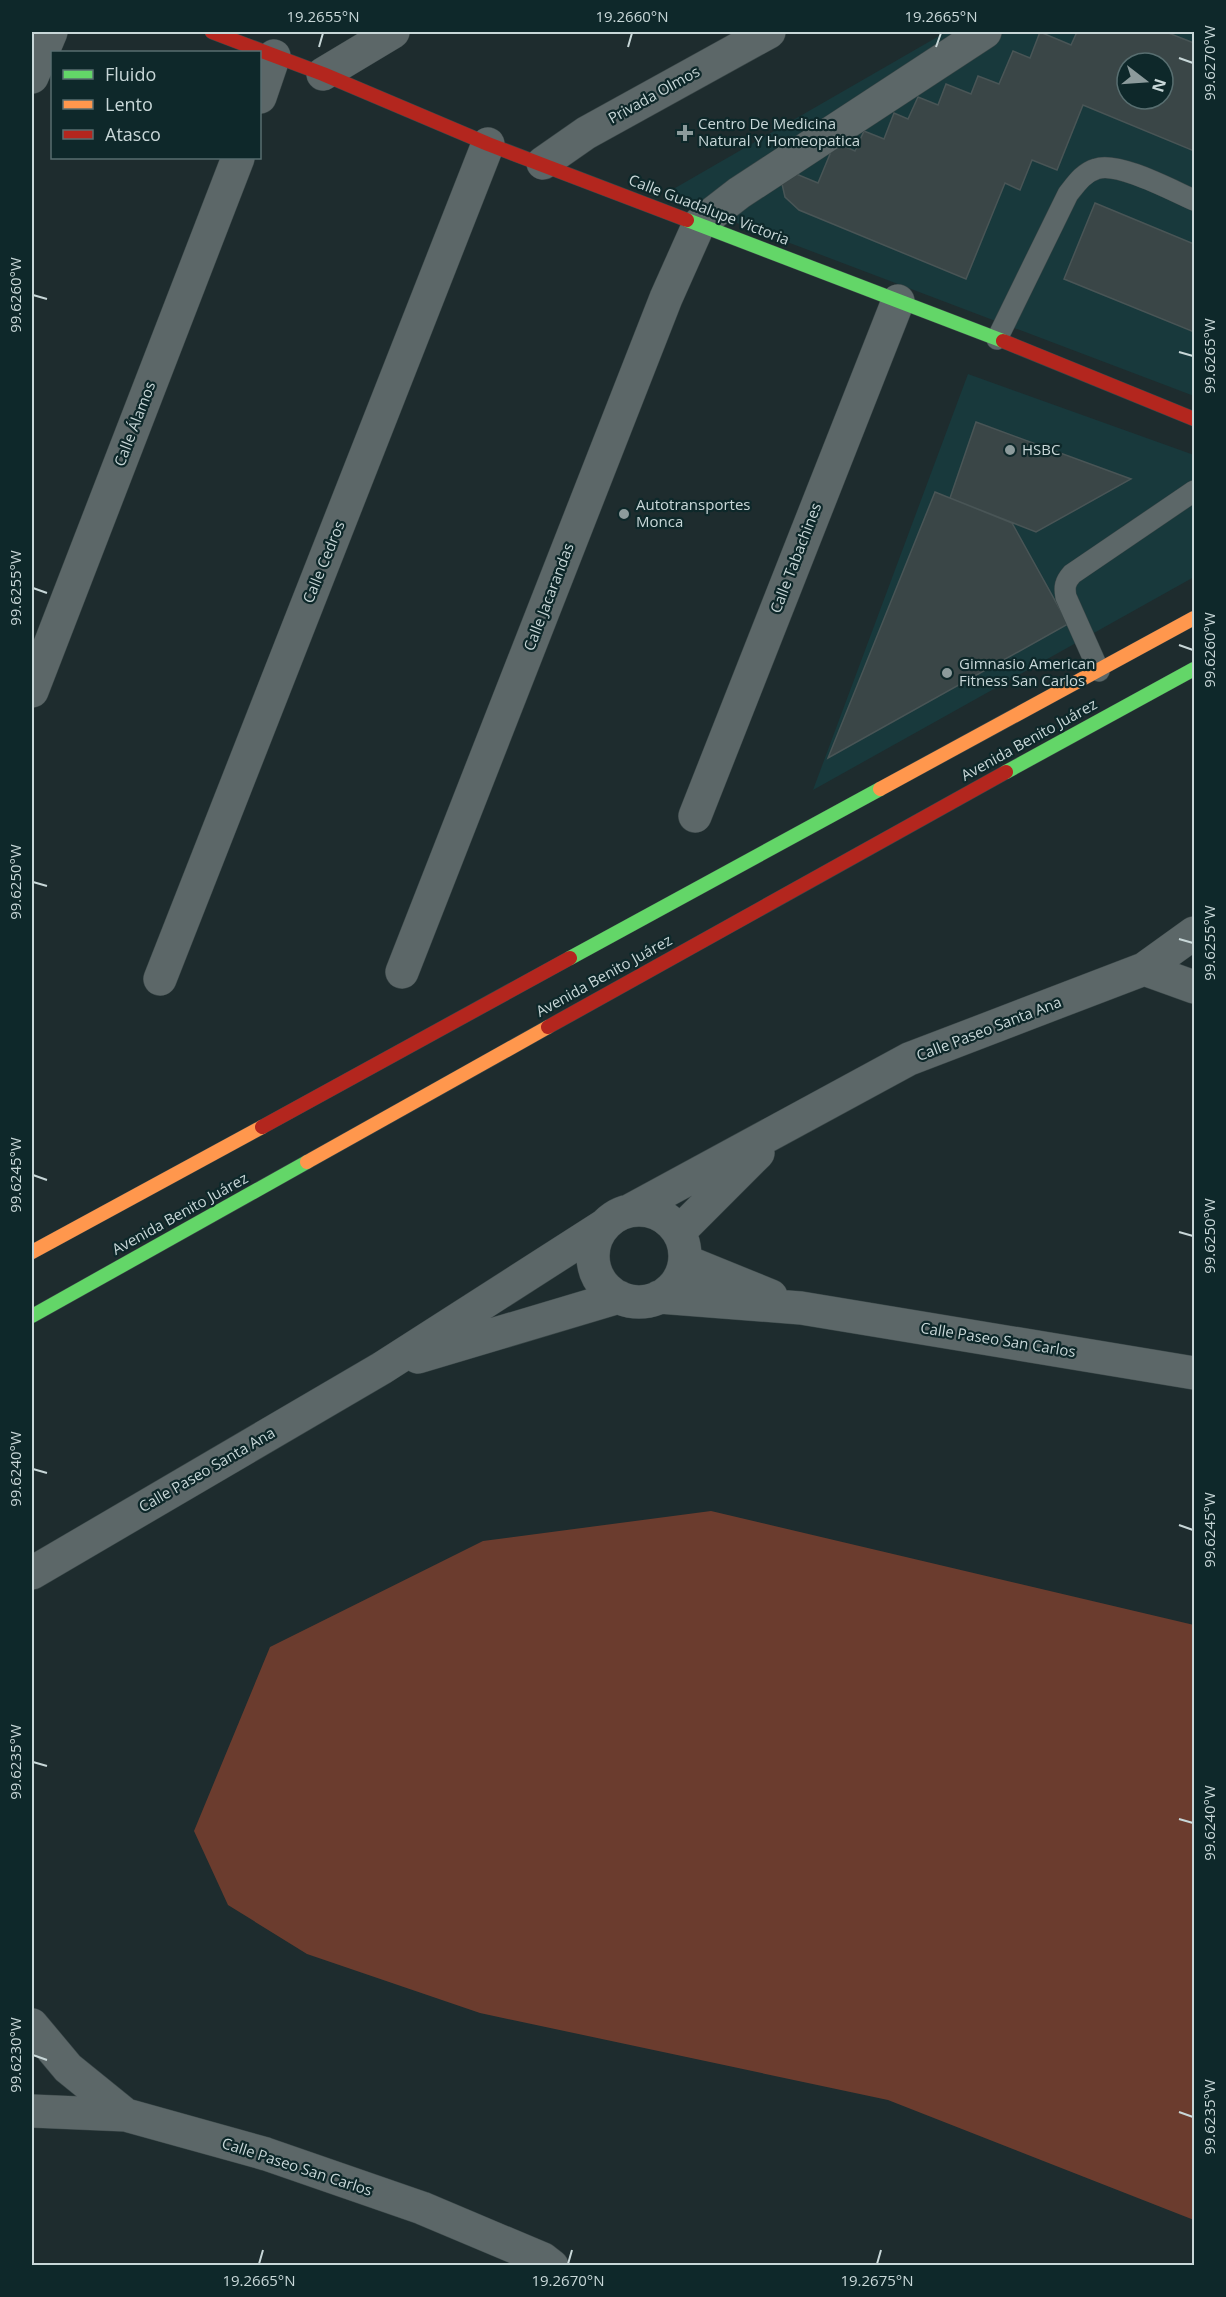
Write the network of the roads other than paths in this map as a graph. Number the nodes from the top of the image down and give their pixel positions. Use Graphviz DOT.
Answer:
graph roads {
  1 [pos="51,32"];
  2 [pos="212,32"];
  3 [pos="393,32"];
  4 [pos="769,32"];
  5 [pos="985,32"];
  6 [pos="274,56"];
  7 [pos="323,74"];
  8 [pos="32,76"];
  9 [pos="261,94"];
  10 [pos="488,144"];
  11 [pos="238,159"];
  12 [pos="543,163"];
  13 [pos="1194,200"];
  14 [pos="699,224"];
  15 [pos="898,301"];
  16 [pos="997,339"];
  17 [pos="1194,419"];
  18 [pos="1194,491"];
  19 [pos="1194,618"];
  20 [pos="1194,669"];
  21 [pos="1099,671"];
  22 [pos="32,691"];
  23 [pos="695,816"];
  24 [pos="1194,933"];
  25 [pos="1144,969"];
  26 [pos="402,972"];
  27 [pos="160,979"];
  28 [pos="1194,987"];
  29 [pos="783,1127"];
  30 [pos="617,1218"];
  31 [pos="682,1246"];
  32 [pos="32,1252"];
  33 [pos="659,1297"];
  34 [pos="619,1298"];
  35 [pos="801,1308"];
  36 [pos="32,1316"];
  37 [pos="382,1368"];
  38 [pos="1194,1373"];
  39 [pos="32,1573"];
  40 [pos="32,2025"];
  41 [pos="32,2111"];
  42 [pos="126,2115"];
  43 [pos="552,2265"];
  1 -- 8 [label="street"];
  2 -- 6 [label="main road, Calle Guadalupe Victoria"];
  3 -- 7 [label="street"];
  4 -- 12 [label="street, Privada Olmos"];
  5 -- 14 [label="street"];
  6 -- 7 [label="main road, Calle Guadalupe Victoria"];
  6 -- 9 [label="street"];
  7 -- 10 [label="main road, Calle Guadalupe Victoria"];
  10 -- 12 [label="main road, Calle Guadalupe Victoria"];
  10 -- 27 [label="street, Calle Cedros"];
  11 -- 22 [label="street, Calle Álamos"];
  12 -- 14 [label="main road, Calle Guadalupe Victoria"];
  13 -- 16 [label="lane"];
  14 -- 15 [label="main road, Calle Guadalupe Victoria"];
  14 -- 26 [label="street, Calle Jacarandas"];
  15 -- 16 [label="main road, Calle Guadalupe Victoria"];
  15 -- 23 [label="street, Calle Tabachines"];
  16 -- 17 [label="main road, Calle Guadalupe Victoria"];
  18 -- 21 [label="lane"];
  19 -- 21 [label="main road, Avenida Benito Juárez"];
  20 -- 36 [label="main road, Avenida Benito Juárez"];
  21 -- 32 [label="main road, Avenida Benito Juárez"];
  24 -- 25 [label="street, Calle Paseo Santa Ana"];
  25 -- 28 [label="street"];
  25 -- 29 [label="street, Calle Paseo Santa Ana"];
  29 -- 30 [label="street, Calle Paseo Santa Ana"];
  29 -- 31 [label="street, Calle Paseo Santa Ana"];
  30 -- 31 [label="street"];
  30 -- 34 [label="street"];
  30 -- 37 [label="street, Calle Paseo Santa Ana"];
  31 -- 33 [label="street"];
  31 -- 35 [label="street, Calle Paseo San Carlos"];
  33 -- 34 [label="street"];
  33 -- 35 [label="street, Calle Paseo San Carlos"];
  34 -- 37 [label="street, Calle Paseo Santa Ana"];
  35 -- 38 [label="street, Calle Paseo San Carlos"];
  37 -- 39 [label="street, Calle Paseo Santa Ana"];
  40 -- 42 [label="street"];
  41 -- 42 [label="street, Calle Paseo San Carlos"];
  42 -- 43 [label="street, Calle Paseo San Carlos"];
}
